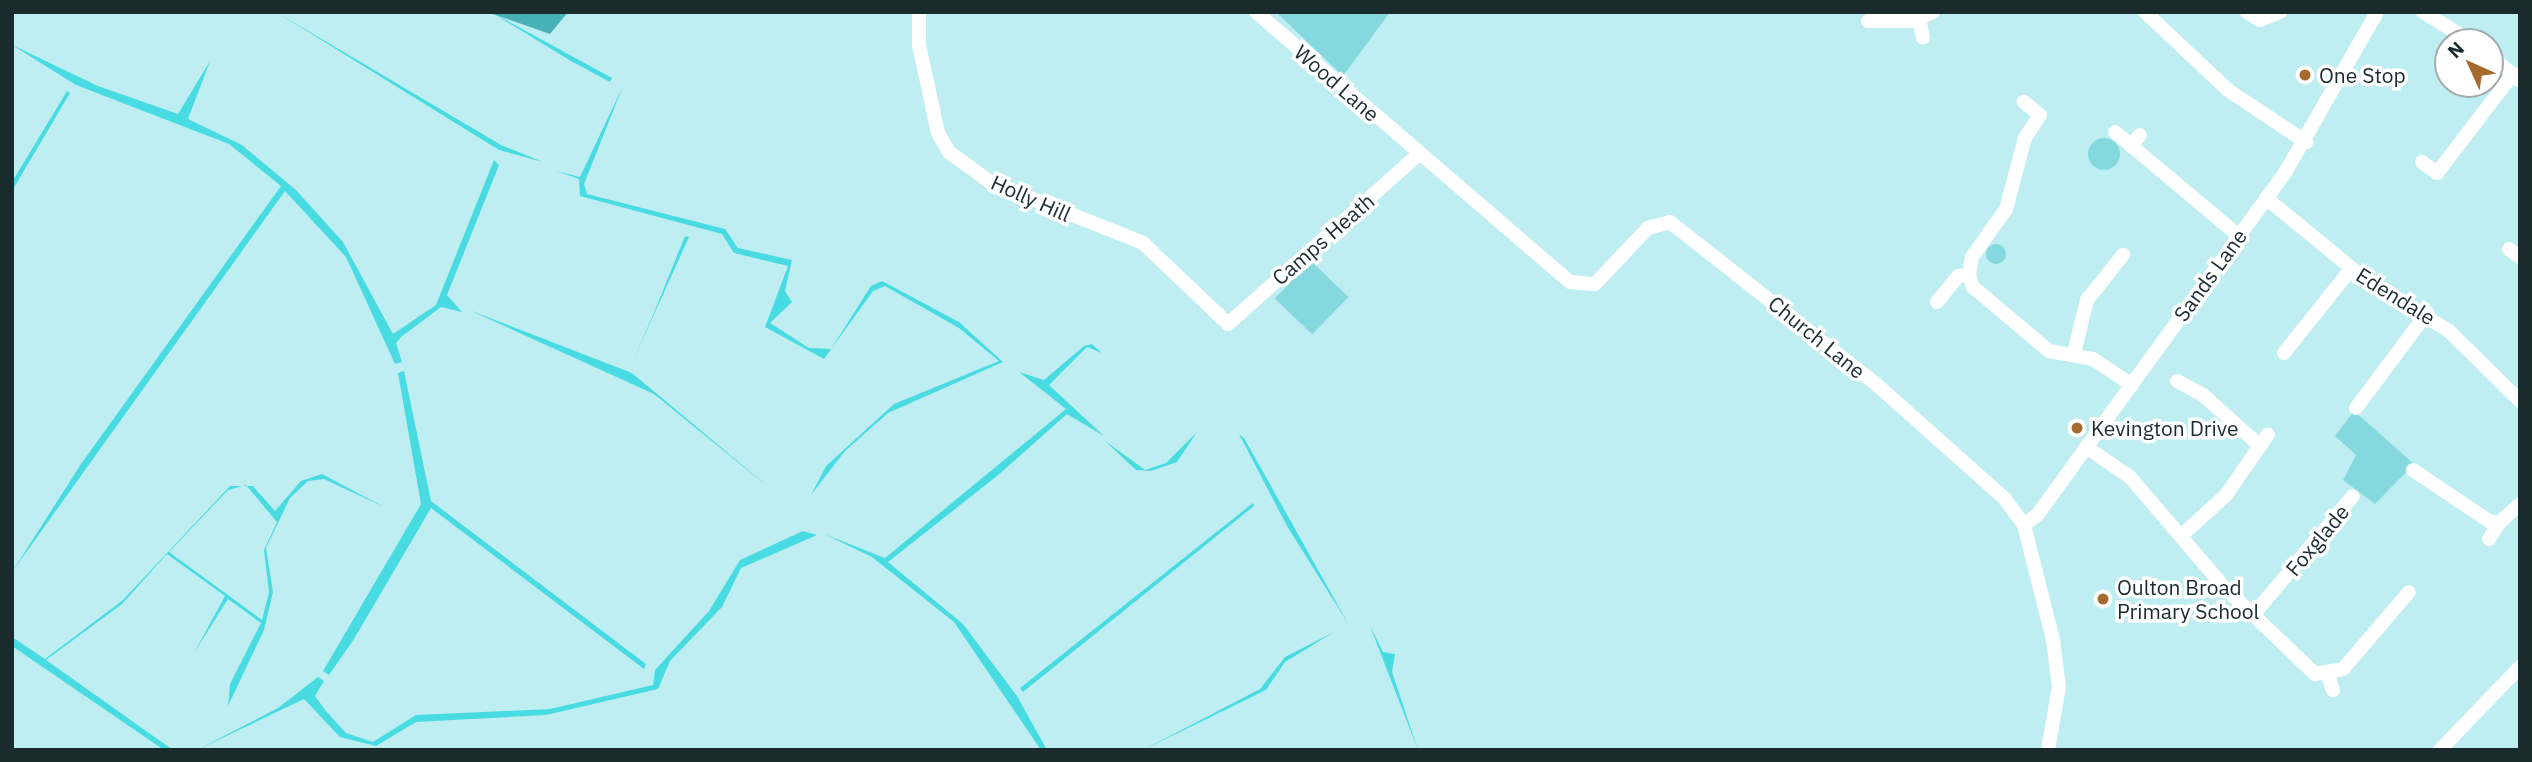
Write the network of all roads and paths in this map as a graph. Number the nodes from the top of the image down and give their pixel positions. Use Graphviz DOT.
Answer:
graph roads {
  1 [pos="919,12"];
  2 [pos="1255,12"];
  3 [pos="1933,12"];
  4 [pos="2145,12"];
  5 [pos="2247,12"];
  6 [pos="2280,12"];
  7 [pos="2377,12"];
  8 [pos="2423,12"];
  9 [pos="1919,19"];
  10 [pos="1868,21"];
  11 [pos="2449,28"];
  12 [pos="1923,37"];
  13 [pos="2516,78"];
  14 [pos="2024,102"];
  15 [pos="2115,132"];
  16 [pos="2306,142"];
  17 [pos="1419,155"];
  18 [pos="2422,162"];
  19 [pos="2266,198"];
  20 [pos="2239,236"];
  21 [pos="2123,255"];
  22 [pos="2351,269"];
  23 [pos="1969,275"];
  24 [pos="1937,302"];
  25 [pos="2427,313"];
  26 [pos="1228,324"];
  27 [pos="2074,352"];
  28 [pos="2284,353"];
  29 [pos="2177,381"];
  30 [pos="2132,385"];
  31 [pos="2520,401"];
  32 [pos="2356,408"];
  33 [pos="2086,447"];
  34 [pos="2413,470"];
  35 [pos="2353,496"];
  36 [pos="2520,504"];
  37 [pos="2499,523"];
  38 [pos="2024,525"];
  39 [pos="2181,536"];
  40 [pos="2489,539"];
  41 [pos="2409,592"];
  42 [pos="2253,615"];
  43 [pos="2520,667"];
  44 [pos="2328,675"];
  45 [pos="2333,690"];
  46 [pos="2048,750"];
  47 [pos="2440,750"];
  1 -- 26 [label="street, Holly Hill"];
  2 -- 17 [label="street, Wood Lane"];
  3 -- 9 [label="street"];
  4 -- 16 [label="street"];
  5 -- 6 [label="street"];
  7 -- 16 [label="street, Sands Lane"];
  8 -- 11 [label="street"];
  9 -- 10 [label="street"];
  9 -- 12 [label="street"];
  13 -- 18 [label="street"];
  14 -- 23 [label="street"];
  15 -- 20 [label="street"];
  16 -- 19 [label="street, Sands Lane"];
  17 -- 26 [label="street, Camps Heath"];
  17 -- 38 [label="street, Church Lane"];
  19 -- 20 [label="street, Sands Lane"];
  19 -- 22 [label="street, Edendale"];
  20 -- 30 [label="street, Sands Lane"];
  21 -- 27 [label="street"];
  22 -- 25 [label="street, Edendale"];
  22 -- 28 [label="street"];
  23 -- 24 [label="street"];
  23 -- 27 [label="street"];
  25 -- 31 [label="street, Edendale"];
  25 -- 32 [label="street"];
  27 -- 30 [label="street"];
  29 -- 39 [label="street"];
  30 -- 33 [label="street, Sands Lane"];
  33 -- 38 [label="street, Sands Lane"];
  33 -- 39 [label="street"];
  34 -- 37 [label="street"];
  35 -- 42 [label="street, Foxglade"];
  36 -- 37 [label="street"];
  37 -- 40 [label="street"];
  38 -- 46 [label="street, Church Lane"];
  39 -- 42 [label="street"];
  41 -- 44 [label="street"];
  42 -- 44 [label="street"];
  43 -- 47 [label="street"];
  44 -- 45 [label="street"];
}
